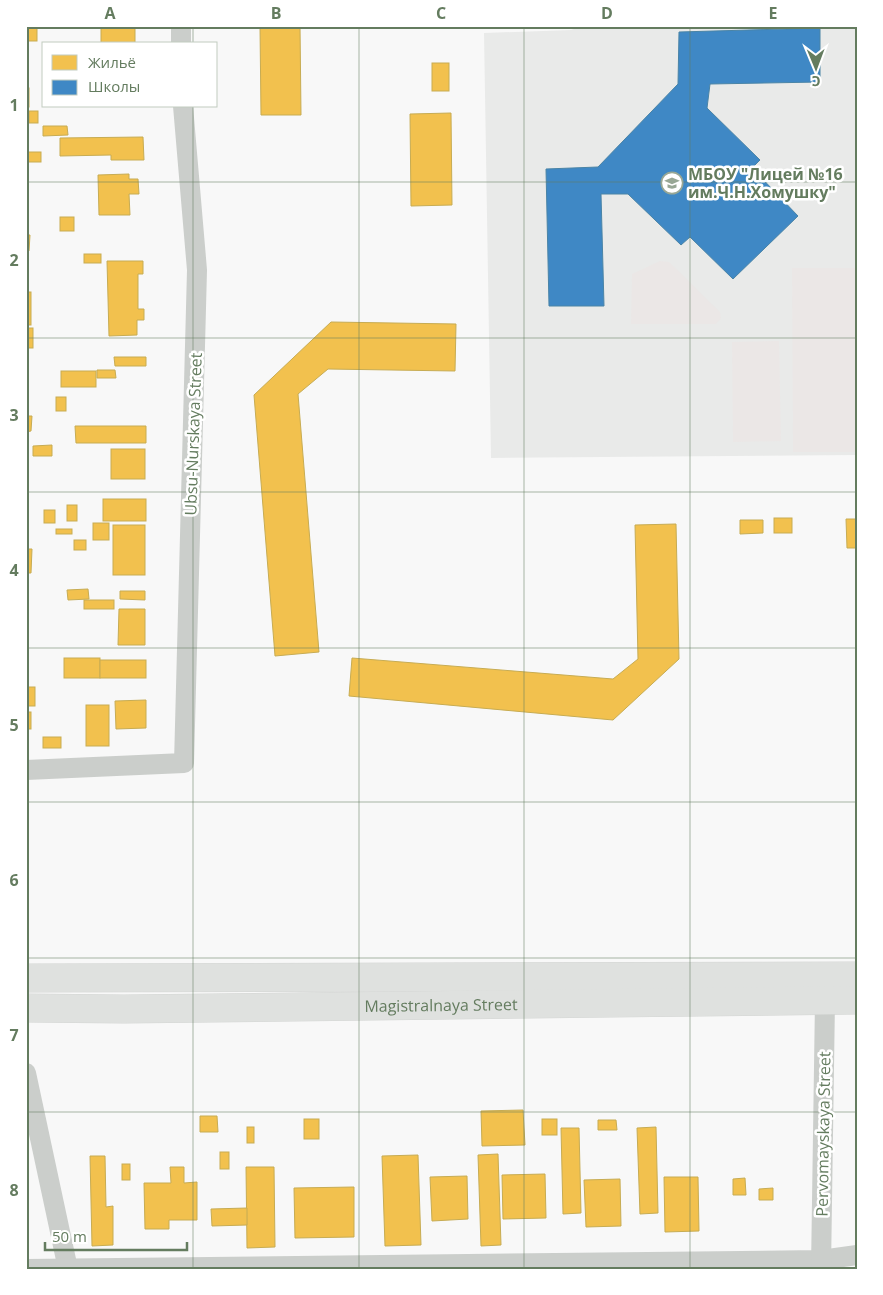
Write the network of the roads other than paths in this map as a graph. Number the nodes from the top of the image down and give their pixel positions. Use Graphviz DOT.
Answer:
graph roads {
  1 [pos="181,26"];
  2 [pos="181,42"];
  3 [pos="183,108"];
  4 [pos="26,770"];
  5 [pos="857,976"];
  6 [pos="26,978"];
  7 [pos="825,1000"];
  8 [pos="857,1000"];
  9 [pos="26,1008"];
  10 [pos="26,1073"];
  11 [pos="857,1255"];
  12 [pos="821,1264"];
  13 [pos="68,1268"];
  14 [pos="26,1269"];
  1 -- 2 [label="street"];
  3 -- 4 [label="street, Ubsu-Nurskaya Street"];
  5 -- 6 [label="main road, Magistralnaya Street"];
  7 -- 8 [label="main road, Magistralnaya Street"];
  7 -- 9 [label="main road, Magistralnaya Street"];
  7 -- 12 [label="street, Pervomayskaya Street"];
  10 -- 13 [label="street"];
  11 -- 12 [label="street"];
  12 -- 13 [label="street"];
  13 -- 14 [label="street"];
}
